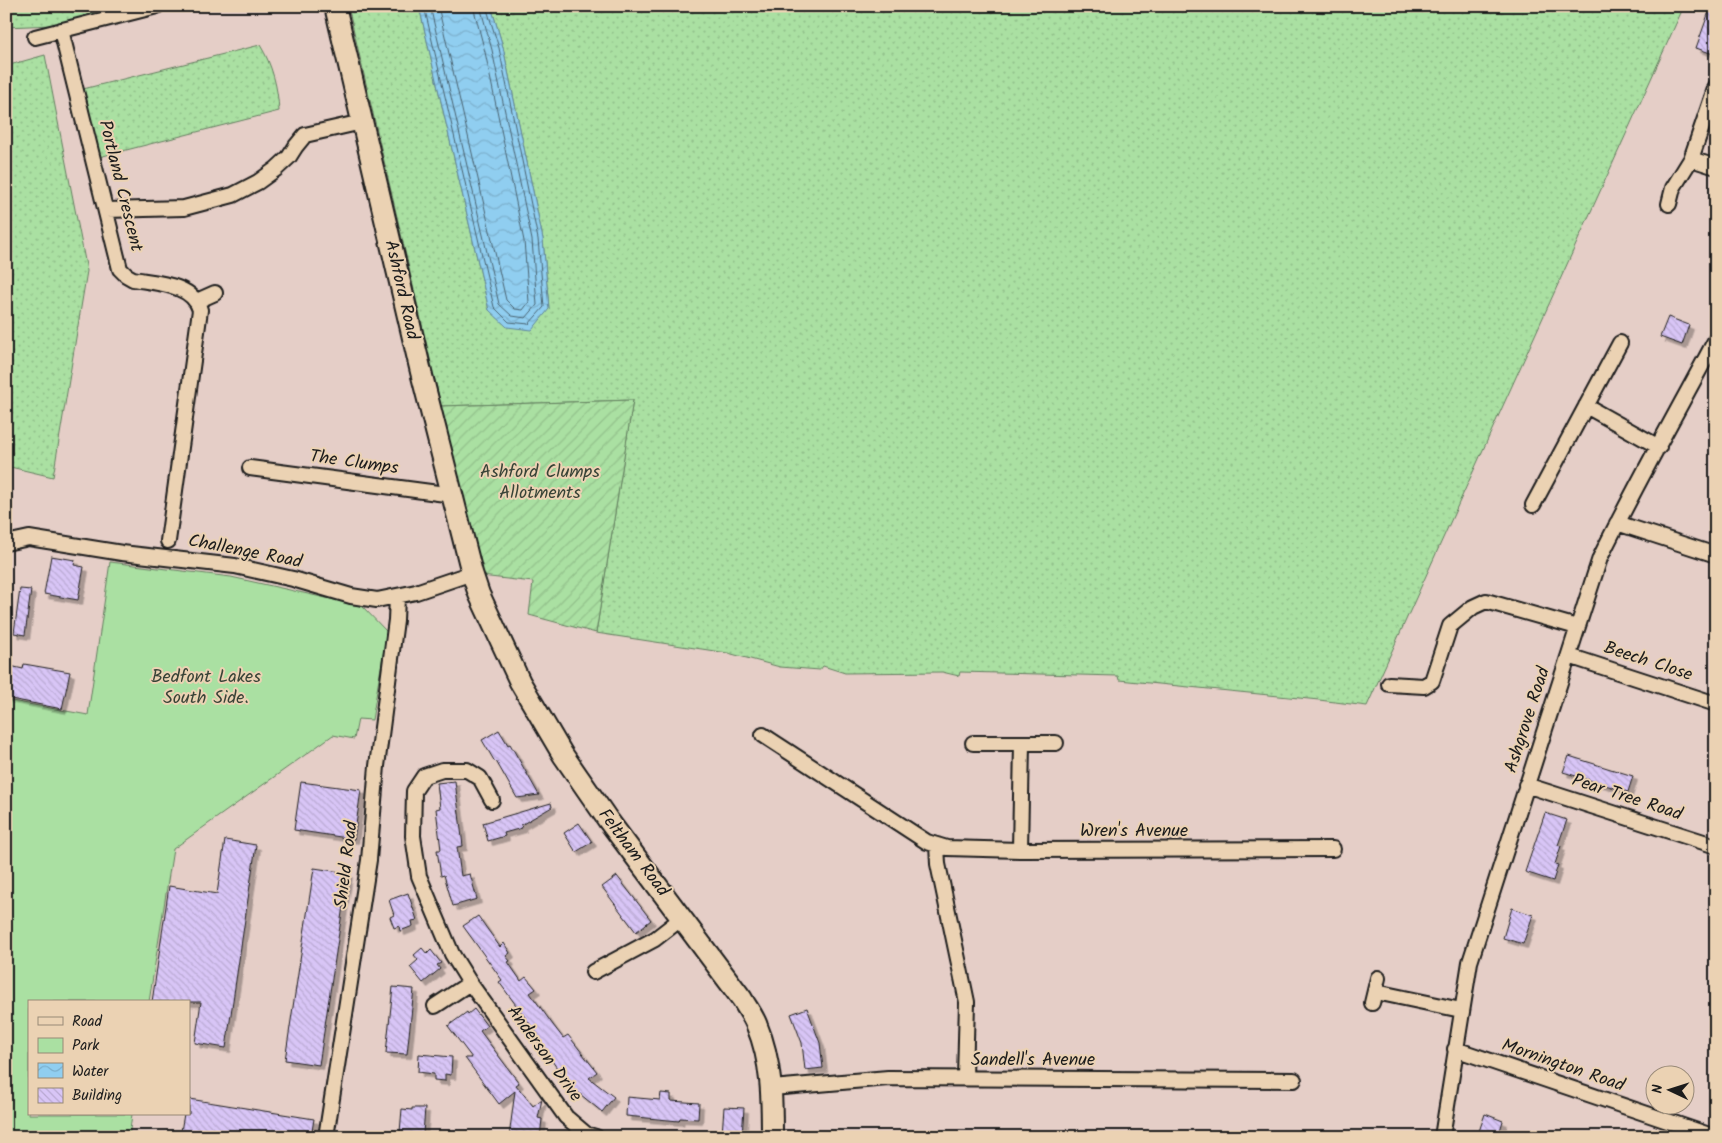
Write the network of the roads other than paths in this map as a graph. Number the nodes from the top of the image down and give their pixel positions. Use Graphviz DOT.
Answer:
graph roads {
  1 [pos="158,6"];
  2 [pos="335,6"];
  3 [pos="61,30"];
  4 [pos="35,37"];
  5 [pos="1716,86"];
  6 [pos="362,122"];
  7 [pos="1691,160"];
  8 [pos="1716,167"];
  9 [pos="1669,204"];
  10 [pos="106,210"];
  11 [pos="214,293"];
  12 [pos="197,301"];
  13 [pos="1716,339"];
  14 [pos="1620,343"];
  15 [pos="1586,406"];
  16 [pos="1659,447"];
  17 [pos="250,468"];
  18 [pos="453,495"];
  19 [pos="1534,505"];
  20 [pos="1617,524"];
  21 [pos="168,542"];
  22 [pos="6,543"];
  23 [pos="1716,555"];
  24 [pos="472,573"];
  25 [pos="397,597"];
  26 [pos="1577,627"];
  27 [pos="1569,656"];
  28 [pos="1389,684"];
  29 [pos="1716,704"];
  30 [pos="762,735"];
  31 [pos="973,743"];
  32 [pos="1056,743"];
  33 [pos="1022,744"];
  34 [pos="1526,785"];
  35 [pos="492,800"];
  36 [pos="937,845"];
  37 [pos="1716,846"];
  38 [pos="1333,849"];
  39 [pos="1020,850"];
  40 [pos="682,918"];
  41 [pos="593,972"];
  42 [pos="470,983"];
  43 [pos="1375,991"];
  44 [pos="435,1006"];
  45 [pos="1461,1010"];
  46 [pos="1456,1049"];
  47 [pos="965,1078"];
  48 [pos="1294,1080"];
  49 [pos="772,1088"];
  50 [pos="576,1132"];
  51 [pos="326,1137"];
  52 [pos="596,1137"];
  53 [pos="772,1137"];
  54 [pos="1442,1137"];
  55 [pos="1715,1137"];
  1 -- 3 [label="street"];
  2 -- 6 [label="main road, Ashford Road"];
  3 -- 4 [label="street"];
  3 -- 10 [label="street, Portland Crescent"];
  5 -- 7 [label="street"];
  6 -- 10 [label="street"];
  6 -- 18 [label="main road, Ashford Road"];
  7 -- 8 [label="street"];
  7 -- 9 [label="street"];
  10 -- 12 [label="street, Portland Crescent"];
  11 -- 12 [label="street"];
  12 -- 21 [label="street"];
  13 -- 16 [label="street, Ashgrove Road"];
  14 -- 15 [label="street"];
  15 -- 16 [label="street"];
  15 -- 19 [label="street"];
  16 -- 20 [label="street, Ashgrove Road"];
  17 -- 18 [label="street, The Clumps"];
  18 -- 24 [label="main road, Ashford Road"];
  20 -- 23 [label="street"];
  20 -- 26 [label="street, Ashgrove Road"];
  22 -- 25 [label="street, Challenge Road"];
  24 -- 25 [label="street, Challenge Road"];
  24 -- 40 [label="main road, Feltham Road"];
  25 -- 51 [label="street, Shield Road"];
  26 -- 27 [label="street, Ashgrove Road"];
  26 -- 28 [label="street"];
  27 -- 29 [label="street, Beech Close"];
  27 -- 34 [label="street, Ashgrove Road"];
  30 -- 36 [label="street, Wren's Avenue"];
  31 -- 33 [label="street"];
  32 -- 33 [label="street"];
  33 -- 39 [label="street"];
  34 -- 37 [label="street, Pear Tree Road"];
  34 -- 45 [label="street, Ashgrove Road"];
  35 -- 42 [label="street, Anderson Drive"];
  36 -- 39 [label="street, Wren's Avenue"];
  36 -- 47 [label="street"];
  38 -- 39 [label="street, Wren's Avenue"];
  40 -- 41 [label="street"];
  40 -- 49 [label="main road, Feltham Road"];
  42 -- 44 [label="street"];
  42 -- 50 [label="street, Anderson Drive"];
  43 -- 45 [label="street"];
  45 -- 46 [label="street, Ashgrove Road"];
  46 -- 54 [label="street, Ashgrove Road"];
  46 -- 55 [label="street, Mornington Road"];
  47 -- 48 [label="street, Sandell's Avenue"];
  47 -- 49 [label="street, Sandell's Avenue"];
  49 -- 53 [label="main road, Feltham Road"];
  50 -- 52 [label="street, Anderson Drive"];
}
